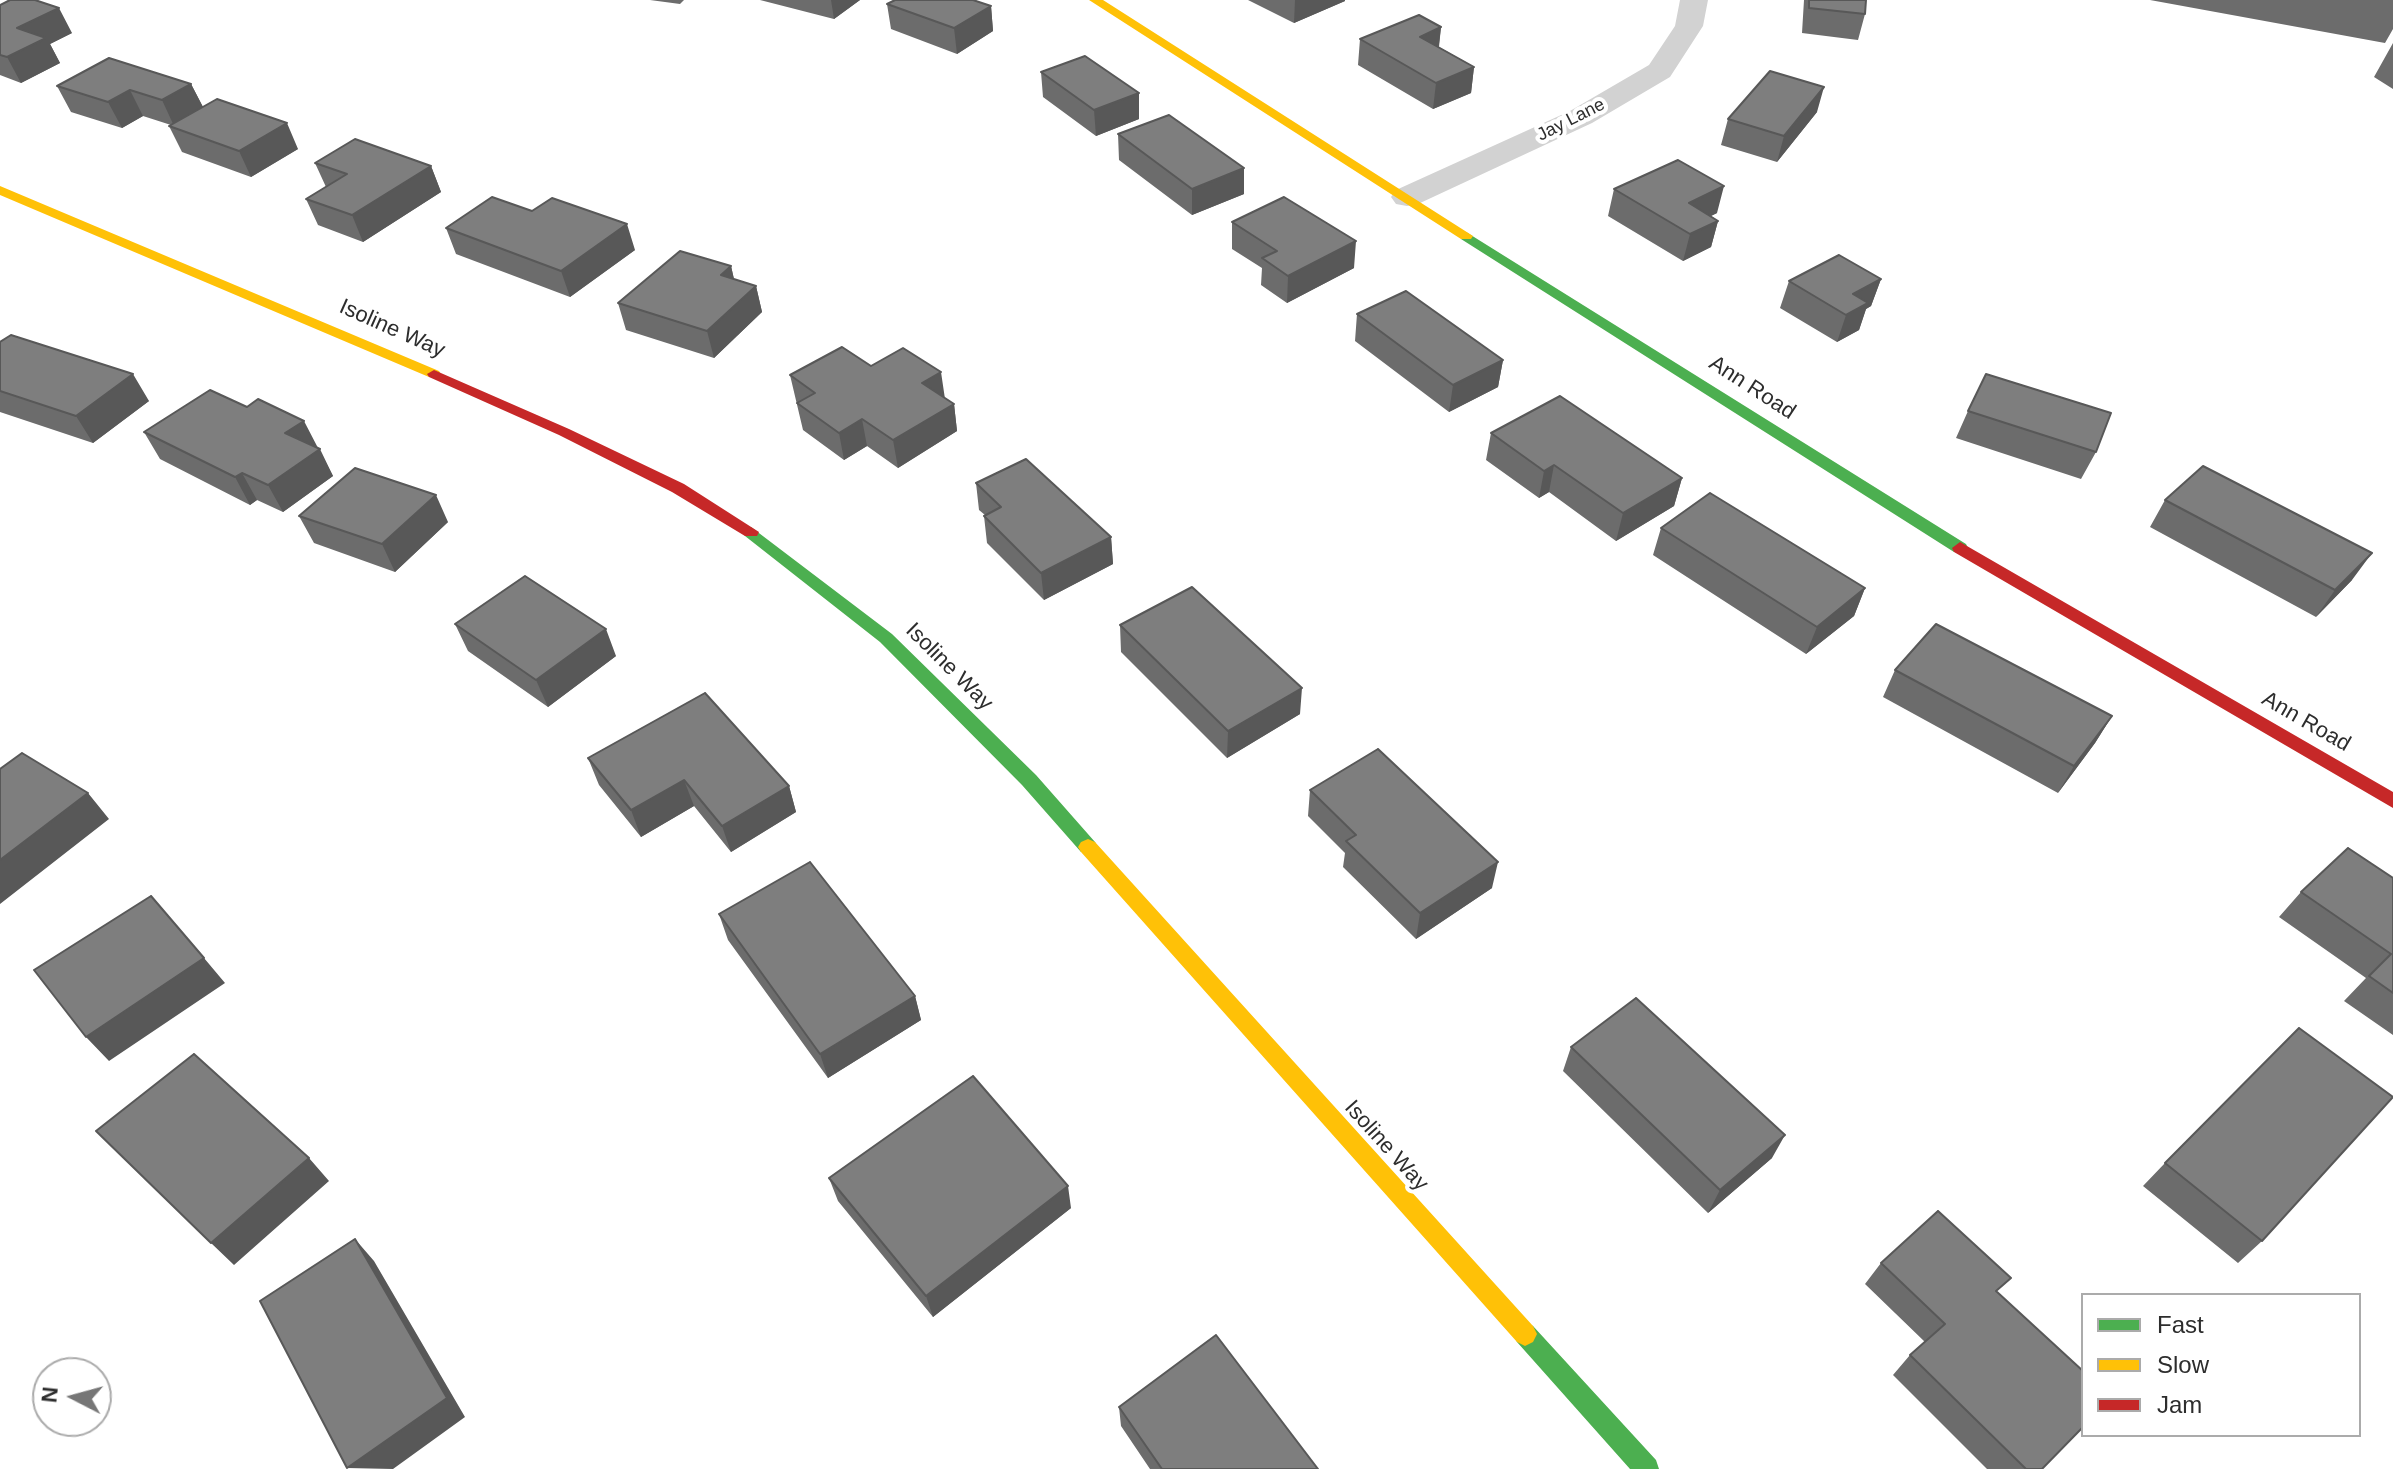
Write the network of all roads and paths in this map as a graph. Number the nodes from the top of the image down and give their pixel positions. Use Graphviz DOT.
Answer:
graph roads {
  1 [pos="1095,0"];
  2 [pos="1694,0"];
  3 [pos="0,190"];
  4 [pos="1407,197"];
  5 [pos="2393,801"];
  6 [pos="1647,1469"];
  1 -- 4 [label="street, Ann Road"];
  2 -- 4 [label="street, Jay Lane"];
  3 -- 6 [label="street, Isoline Way"];
  4 -- 5 [label="street, Ann Road"];
}
